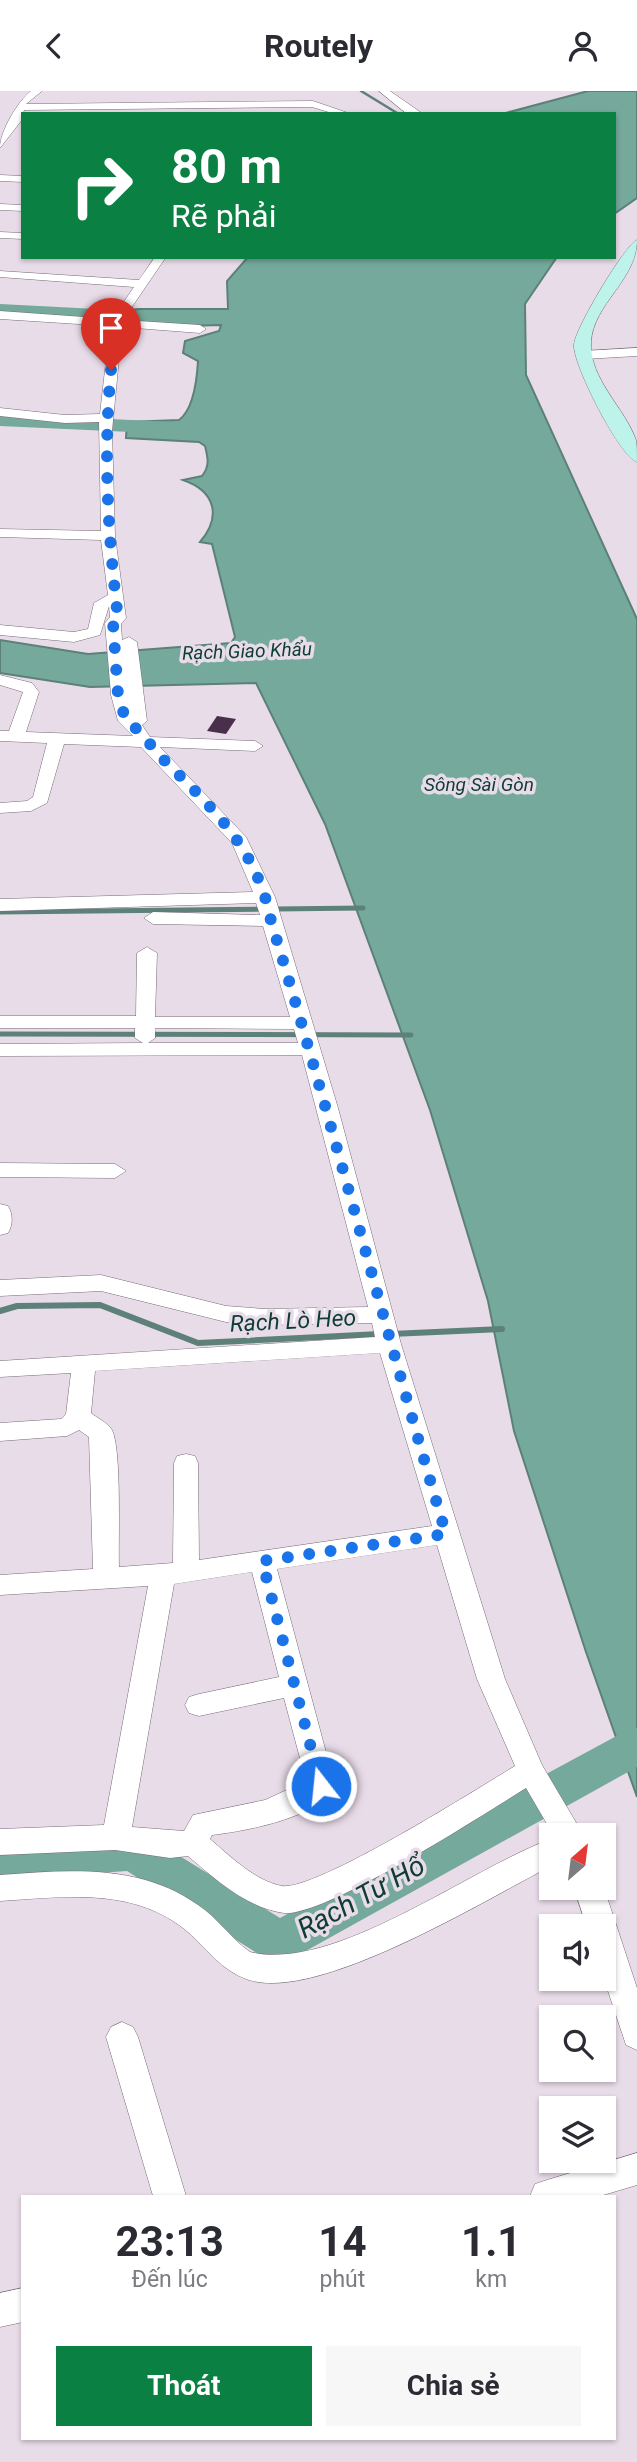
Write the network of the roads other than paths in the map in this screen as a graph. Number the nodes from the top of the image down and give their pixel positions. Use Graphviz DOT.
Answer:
graph roads {
  1 [pos="37,91"];
  2 [pos="384,91"];
  3 [pos="314,93"];
  4 [pos="208,94"];
  5 [pos="18,104"];
  6 [pos="251,105"];
  7 [pos="229,108"];
  8 [pos="187,110"];
  9 [pos="339,112"];
  10 [pos="411,112"];
  11 [pos="4,146"];
  12 [pos="0,178"];
  13 [pos="21,179"];
  14 [pos="0,207"];
  15 [pos="21,208"];
  16 [pos="0,235"];
  17 [pos="21,236"];
  18 [pos="634,254"];
  19 [pos="160,259"];
  20 [pos="90,267"];
  21 [pos="2,275"];
  22 [pos="138,289"];
  23 [pos="0,302"];
  24 [pos="14,302"];
  25 [pos="0,315"];
  26 [pos="116,322"];
  27 [pos="200,329"];
  28 [pos="637,352"];
  29 [pos="586,361"];
  30 [pos="637,362"];
  31 [pos="0,412"];
  32 [pos="106,423"];
  33 [pos="0,424"];
  34 [pos="636,453"];
  35 [pos="0,533"];
  36 [pos="108,536"];
  37 [pos="116,597"];
  38 [pos="0,630"];
  39 [pos="0,680"];
  40 [pos="139,732"];
  41 [pos="8,736"];
  42 [pos="57,737"];
  43 [pos="255,746"];
  44 [pos="2,808"];
  45 [pos="0,905"];
  46 [pos="268,909"];
  47 [pos="153,918"];
  48 [pos="147,954"];
  49 [pos="0,1022"];
  50 [pos="305,1035"];
  51 [pos="145,1036"];
  52 [pos="0,1051"];
  53 [pos="0,1170"];
  54 [pos="115,1171"];
  55 [pos="0,1211"];
  56 [pos="0,1228"];
  57 [pos="0,1288"];
  58 [pos="386,1332"];
  59 [pos="84,1364"];
  60 [pos="0,1369"];
  61 [pos="78,1417"];
  62 [pos="0,1432"];
  63 [pos="186,1463"];
  64 [pos="446,1534"];
  65 [pos="262,1561"];
  66 [pos="174,1574"];
  67 [pos="106,1579"];
  68 [pos="0,1585"];
  69 [pos="294,1685"];
  70 [pos="199,1705"];
  71 [pos="536,1777"];
  72 [pos="556,1823"];
  73 [pos="115,1837"];
  74 [pos="0,1842"];
  75 [pos="193,1843"];
  76 [pos="539,1850"];
  77 [pos="0,1888"];
  78 [pos="616,1970"];
  79 [pos="637,2035"];
  80 [pos="122,2037"];
  81 [pos="637,2169"];
  82 [pos="170,2195"];
  83 [pos="550,2195"];
  84 [pos="21,2305"];
  85 [pos="0,2310"];
  1 -- 5 [label="street"];
  2 -- 10 [label="street"];
  3 -- 6 [label="street"];
  4 -- 7 [label="street"];
  5 -- 8 [label="street"];
  5 -- 11 [label="street"];
  6 -- 7 [label="street"];
  6 -- 9 [label="street"];
  7 -- 8 [label="street"];
  12 -- 13 [label="street"];
  14 -- 15 [label="street"];
  16 -- 17 [label="street"];
  18 -- 29 [label="street"];
  19 -- 22 [label="street"];
  20 -- 21 [label="street"];
  21 -- 22 [label="street"];
  22 -- 26 [label="street"];
  23 -- 24 [label="street"];
  25 -- 26 [label="street"];
  26 -- 27 [label="street"];
  26 -- 32 [label="street"];
  28 -- 29 [label="street"];
  29 -- 30 [label="street"];
  29 -- 34 [label="street"];
  31 -- 32 [label="street"];
  32 -- 33 [label="street"];
  32 -- 36 [label="street"];
  35 -- 36 [label="street"];
  36 -- 37 [label="street"];
  37 -- 38 [label="street"];
  37 -- 40 [label="street"];
  39 -- 41 [label="street"];
  40 -- 42 [label="street"];
  40 -- 43 [label="street"];
  40 -- 46 [label="street"];
  41 -- 42 [label="street"];
  42 -- 44 [label="street"];
  45 -- 46 [label="street"];
  46 -- 47 [label="street"];
  46 -- 50 [label="street"];
  48 -- 51 [label="street"];
  49 -- 51 [label="street"];
  50 -- 51 [label="street"];
  50 -- 51 [label="street"];
  50 -- 58 [label="street"];
  51 -- 52 [label="street"];
  53 -- 54 [label="street"];
  55 -- 56 [label="street"];
  57 -- 58 [label="street"];
  58 -- 59 [label="street"];
  58 -- 64 [label="street"];
  59 -- 60 [label="street"];
  59 -- 61 [label="street"];
  61 -- 62 [label="street"];
  61 -- 67 [label="street"];
  63 -- 66 [label="street"];
  64 -- 65 [label="street"];
  64 -- 71 [label="street"];
  65 -- 66 [label="street"];
  65 -- 69 [label="street"];
  66 -- 67 [label="street"];
  66 -- 73 [label="street"];
  67 -- 68 [label="street"];
  69 -- 70 [label="street"];
  69 -- 75 [label="street"];
  71 -- 72 [label="street"];
  71 -- 75 [label="street"];
  73 -- 74 [label="street"];
  73 -- 75 [label="street"];
  76 -- 77 [label="street"];
  78 -- 79 [label="street"];
  80 -- 82 [label="street"];
  81 -- 83 [label="street"];
  84 -- 85 [label="street"];
}
